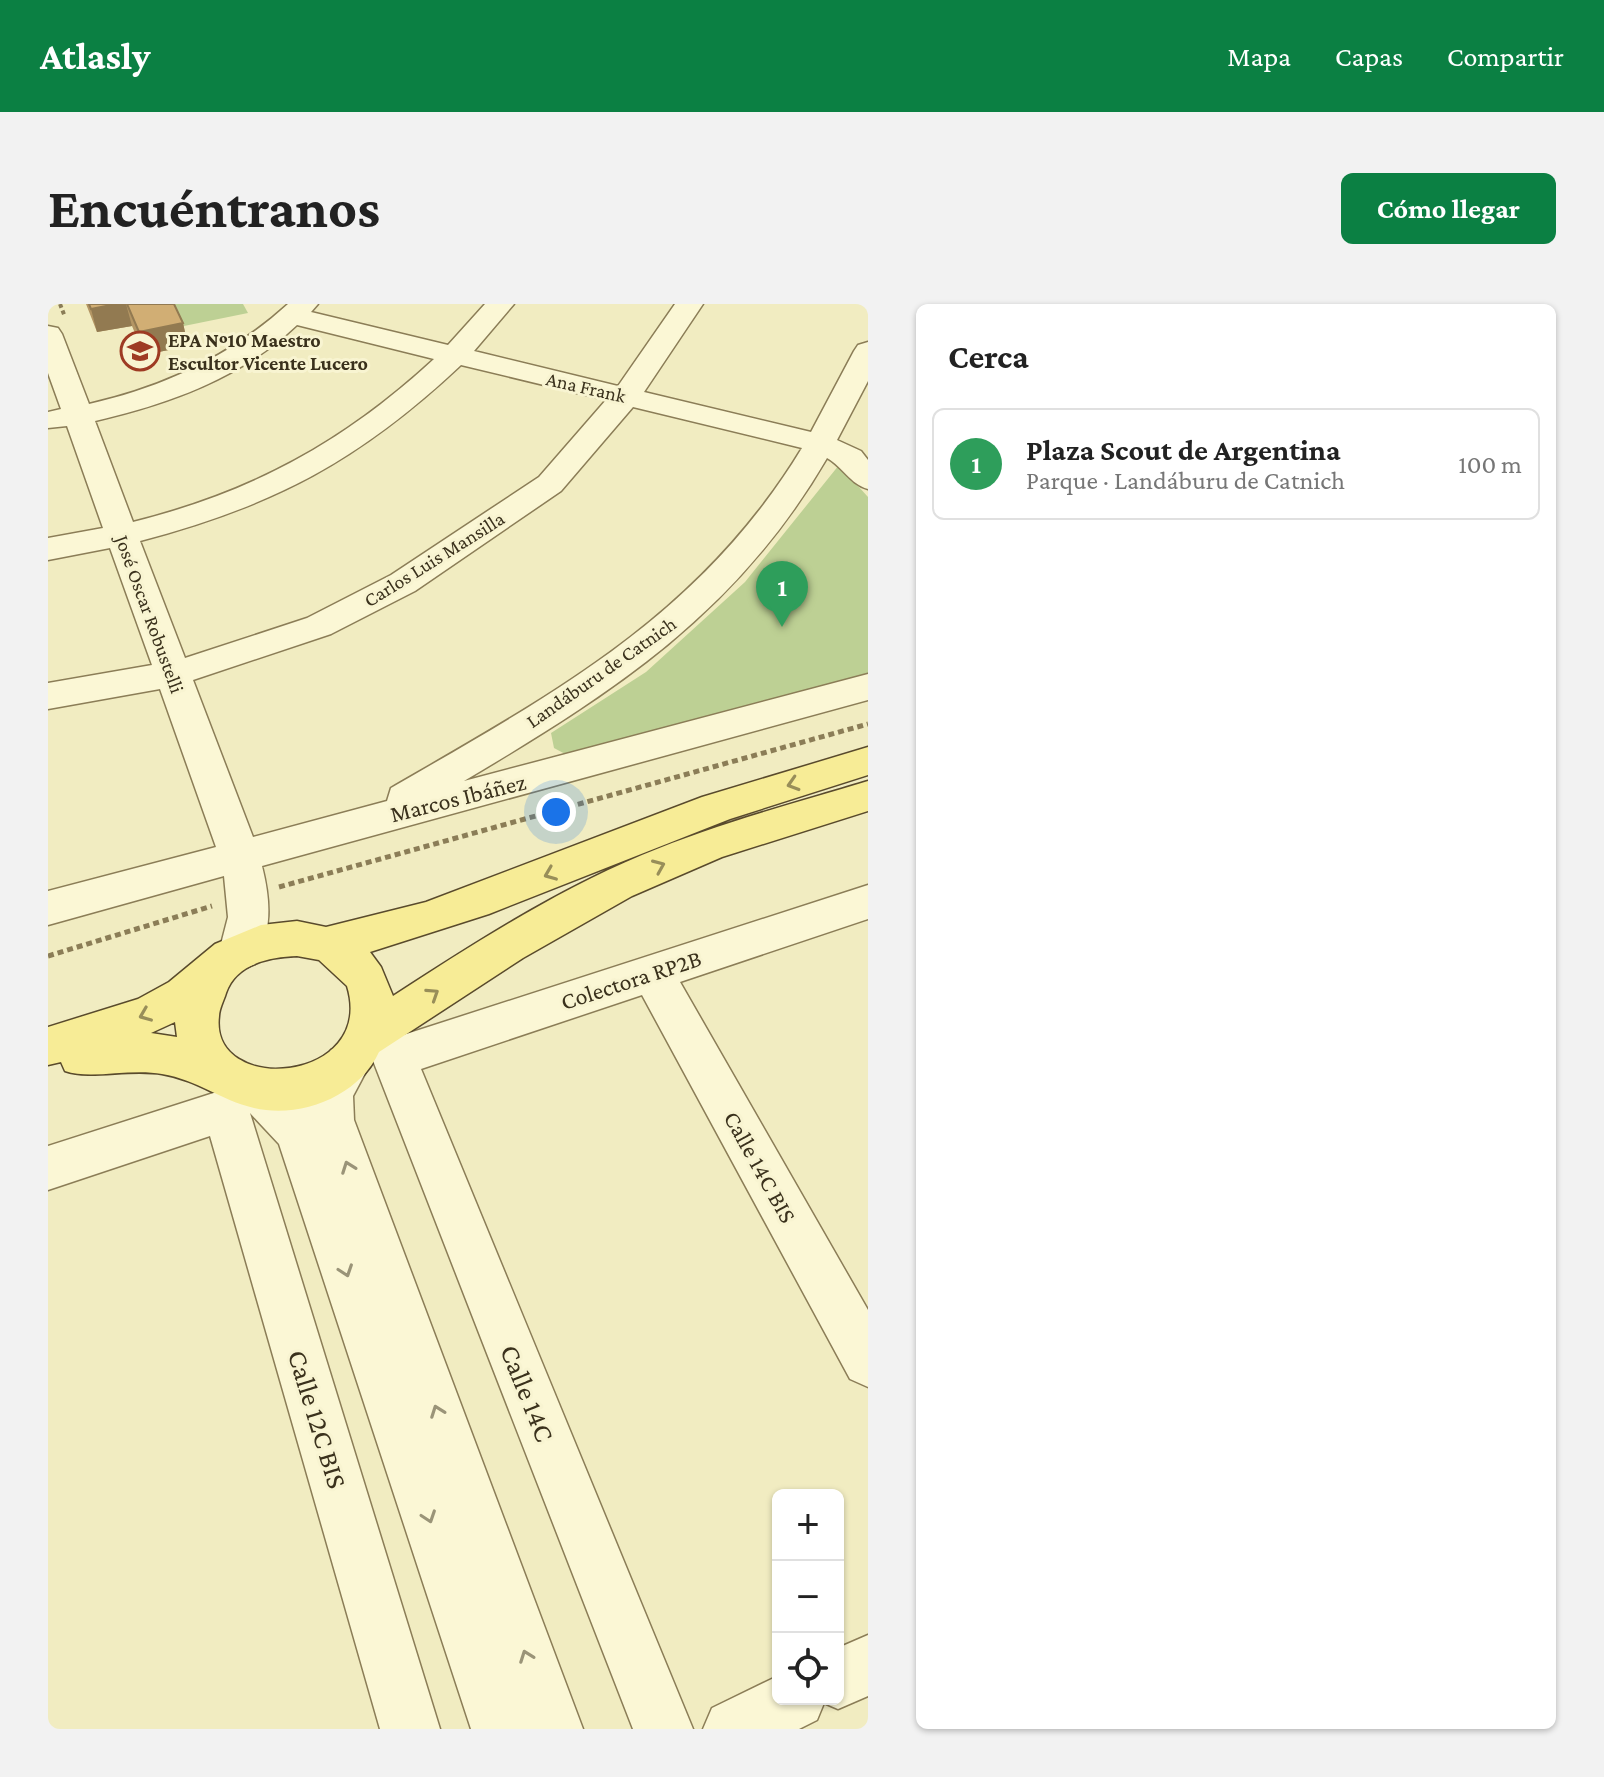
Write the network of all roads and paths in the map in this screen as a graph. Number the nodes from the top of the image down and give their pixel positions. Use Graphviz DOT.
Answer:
graph roads {
  1 [pos="500,304"];
  2 [pos="689,304"];
  3 [pos="298,310"];
  4 [pos="48,334"];
  5 [pos="457,357"];
  6 [pos="864,369"];
  7 [pos="626,396"];
  8 [pos="62,418"];
  9 [pos="820,443"];
  10 [pos="868,479"];
  11 [pos="121,537"];
  12 [pos="48,549"];
  13 [pos="172,674"];
  14 [pos="868,687"];
  15 [pos="48,696"];
  16 [pos="868,724"];
  17 [pos="868,761"];
  18 [pos="868,796"];
  19 [pos="365,821"];
  20 [pos="245,876"];
  21 [pos="868,902"];
  22 [pos="53,905"];
  23 [pos="307,942"];
  24 [pos="48,956"];
  25 [pos="226,963"];
  26 [pos="652,973"];
  27 [pos="48,1046"];
  28 [pos="370,1053"];
  29 [pos="48,1067"];
  30 [pos="229,1088"];
  31 [pos="48,1168"];
  32 [pos="868,1361"];
  33 [pos="868,1665"];
  34 [pos="844,1676"];
  35 [pos="783,1705"];
  36 [pos="410,1729"];
  37 [pos="501,1729"];
  38 [pos="553,1729"];
  39 [pos="663,1729"];
  40 [pos="733,1729"];
  1 -- 5 [label="street"];
  2 -- 7 [label="street, Carlos Luis Mansilla"];
  3 -- 5 [label="street, Ana Frank"];
  3 -- 8 [label="street"];
  4 -- 8 [label="street, José Oscar Robustelli"];
  5 -- 7 [label="street, Ana Frank"];
  5 -- 11 [label="street"];
  6 -- 9 [label="street, Landáburu de Catnich"];
  7 -- 9 [label="street, Ana Frank"];
  7 -- 13 [label="street, Carlos Luis Mansilla"];
  8 -- 11 [label="street, José Oscar Robustelli"];
  9 -- 10 [label="street, Ana Frank"];
  9 -- 19 [label="street, Landáburu de Catnich"];
  11 -- 12 [label="street"];
  11 -- 13 [label="street, José Oscar Robustelli"];
  13 -- 15 [label="street, Carlos Luis Mansilla"];
  13 -- 20 [label="street, José Oscar Robustelli"];
  14 -- 19 [label="street, Marcos Ibáñez"];
  16 -- 20 [label="path"];
  17 -- 23 [label="main road, one-way"];
  28 -- 18 [label="main road, one-way"];
  19 -- 20 [label="street, Marcos Ibáñez"];
  20 -- 22 [label="street, Marcos Ibáñez"];
  20 -- 23 [label="street"];
  20 -- 24 [label="path"];
  20 -- 25 [label="street"];
  21 -- 26 [label="street, Colectora RP2B"];
  23 -- 25 [label="main road"];
  23 -- 28 [label="main road"];
  25 -- 27 [label="main road, one-way"];
  25 -- 30 [label="main road"];
  26 -- 28 [label="street, Colectora RP2B"];
  26 -- 32 [label="street, Calle 14C BIS"];
  28 -- 30 [label="main road"];
  38 -- 28 [label="street, one-way"];
  28 -- 39 [label="street, Calle 14C"];
  29 -- 30 [label="main road"];
  30 -- 31 [label="street"];
  30 -- 36 [label="street, Calle 12C BIS"];
  30 -- 37 [label="street, one-way"];
  33 -- 34 [label="street"];
  35 -- 40 [label="street"];
}
